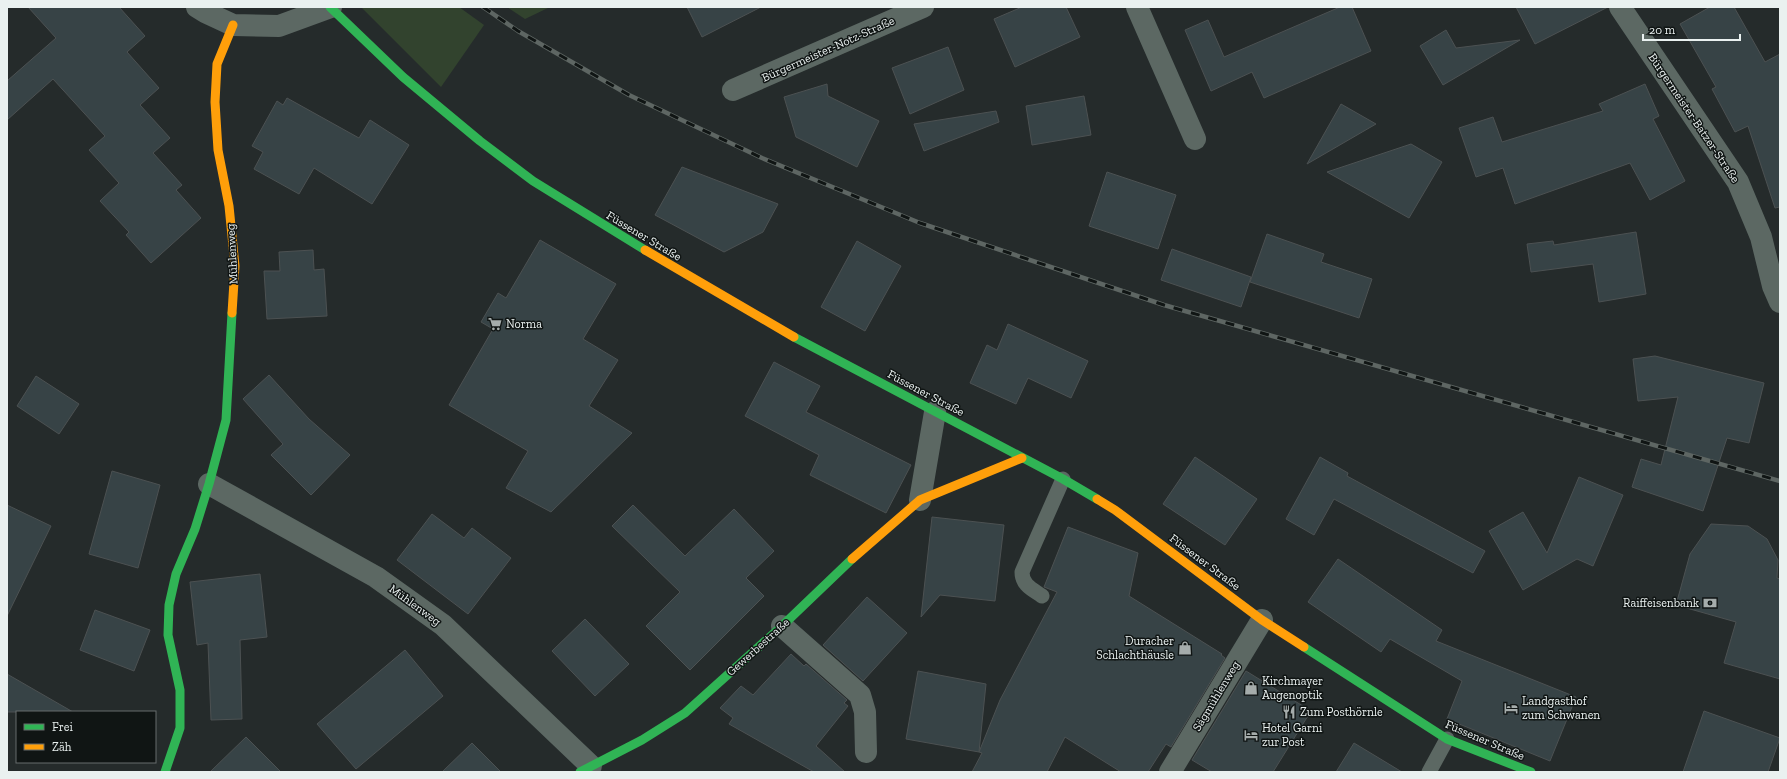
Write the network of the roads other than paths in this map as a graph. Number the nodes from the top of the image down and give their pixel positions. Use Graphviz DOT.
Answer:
graph roads {
  1 [pos="197,7"];
  2 [pos="330,7"];
  3 [pos="923,7"];
  4 [pos="1137,7"];
  5 [pos="1620,7"];
  6 [pos="233,25"];
  7 [pos="733,90"];
  8 [pos="1195,139"];
  9 [pos="1780,302"];
  10 [pos="935,412"];
  11 [pos="1022,458"];
  12 [pos="1063,479"];
  13 [pos="209,484"];
  14 [pos="920,500"];
  15 [pos="1042,596"];
  16 [pos="1262,620"];
  17 [pos="782,626"];
  18 [pos="1447,740"];
  19 [pos="866,752"];
  20 [pos="586,769"];
  21 [pos="165,772"];
  22 [pos="1170,772"];
  23 [pos="1429,772"];
  24 [pos="1531,772"];
  1 -- 6 [label="street"];
  2 -- 6 [label="street"];
  2 -- 10 [label="main road, Füssener Straße"];
  3 -- 7 [label="street, Bürgermeister-Notz-Straße"];
  4 -- 8 [label="street"];
  5 -- 9 [label="street, Bürgermeister-Batzer-Straße"];
  6 -- 13 [label="main road, Mühlenweg"];
  10 -- 11 [label="main road, Füssener Straße"];
  10 -- 14 [label="street"];
  11 -- 12 [label="main road, Füssener Straße"];
  11 -- 14 [label="main road, Gewerbestraße"];
  12 -- 15 [label="lane"];
  12 -- 16 [label="main road, Füssener Straße"];
  13 -- 20 [label="street, Mühlenweg"];
  13 -- 21 [label="main road, Mühlenweg"];
  14 -- 17 [label="main road, Gewerbestraße"];
  16 -- 18 [label="main road, Füssener Straße"];
  16 -- 22 [label="street, Sägmühlenweg"];
  17 -- 19 [label="street"];
  17 -- 20 [label="main road, Gewerbestraße"];
  18 -- 23 [label="lane"];
  18 -- 24 [label="main road, Füssener Straße"];
}
